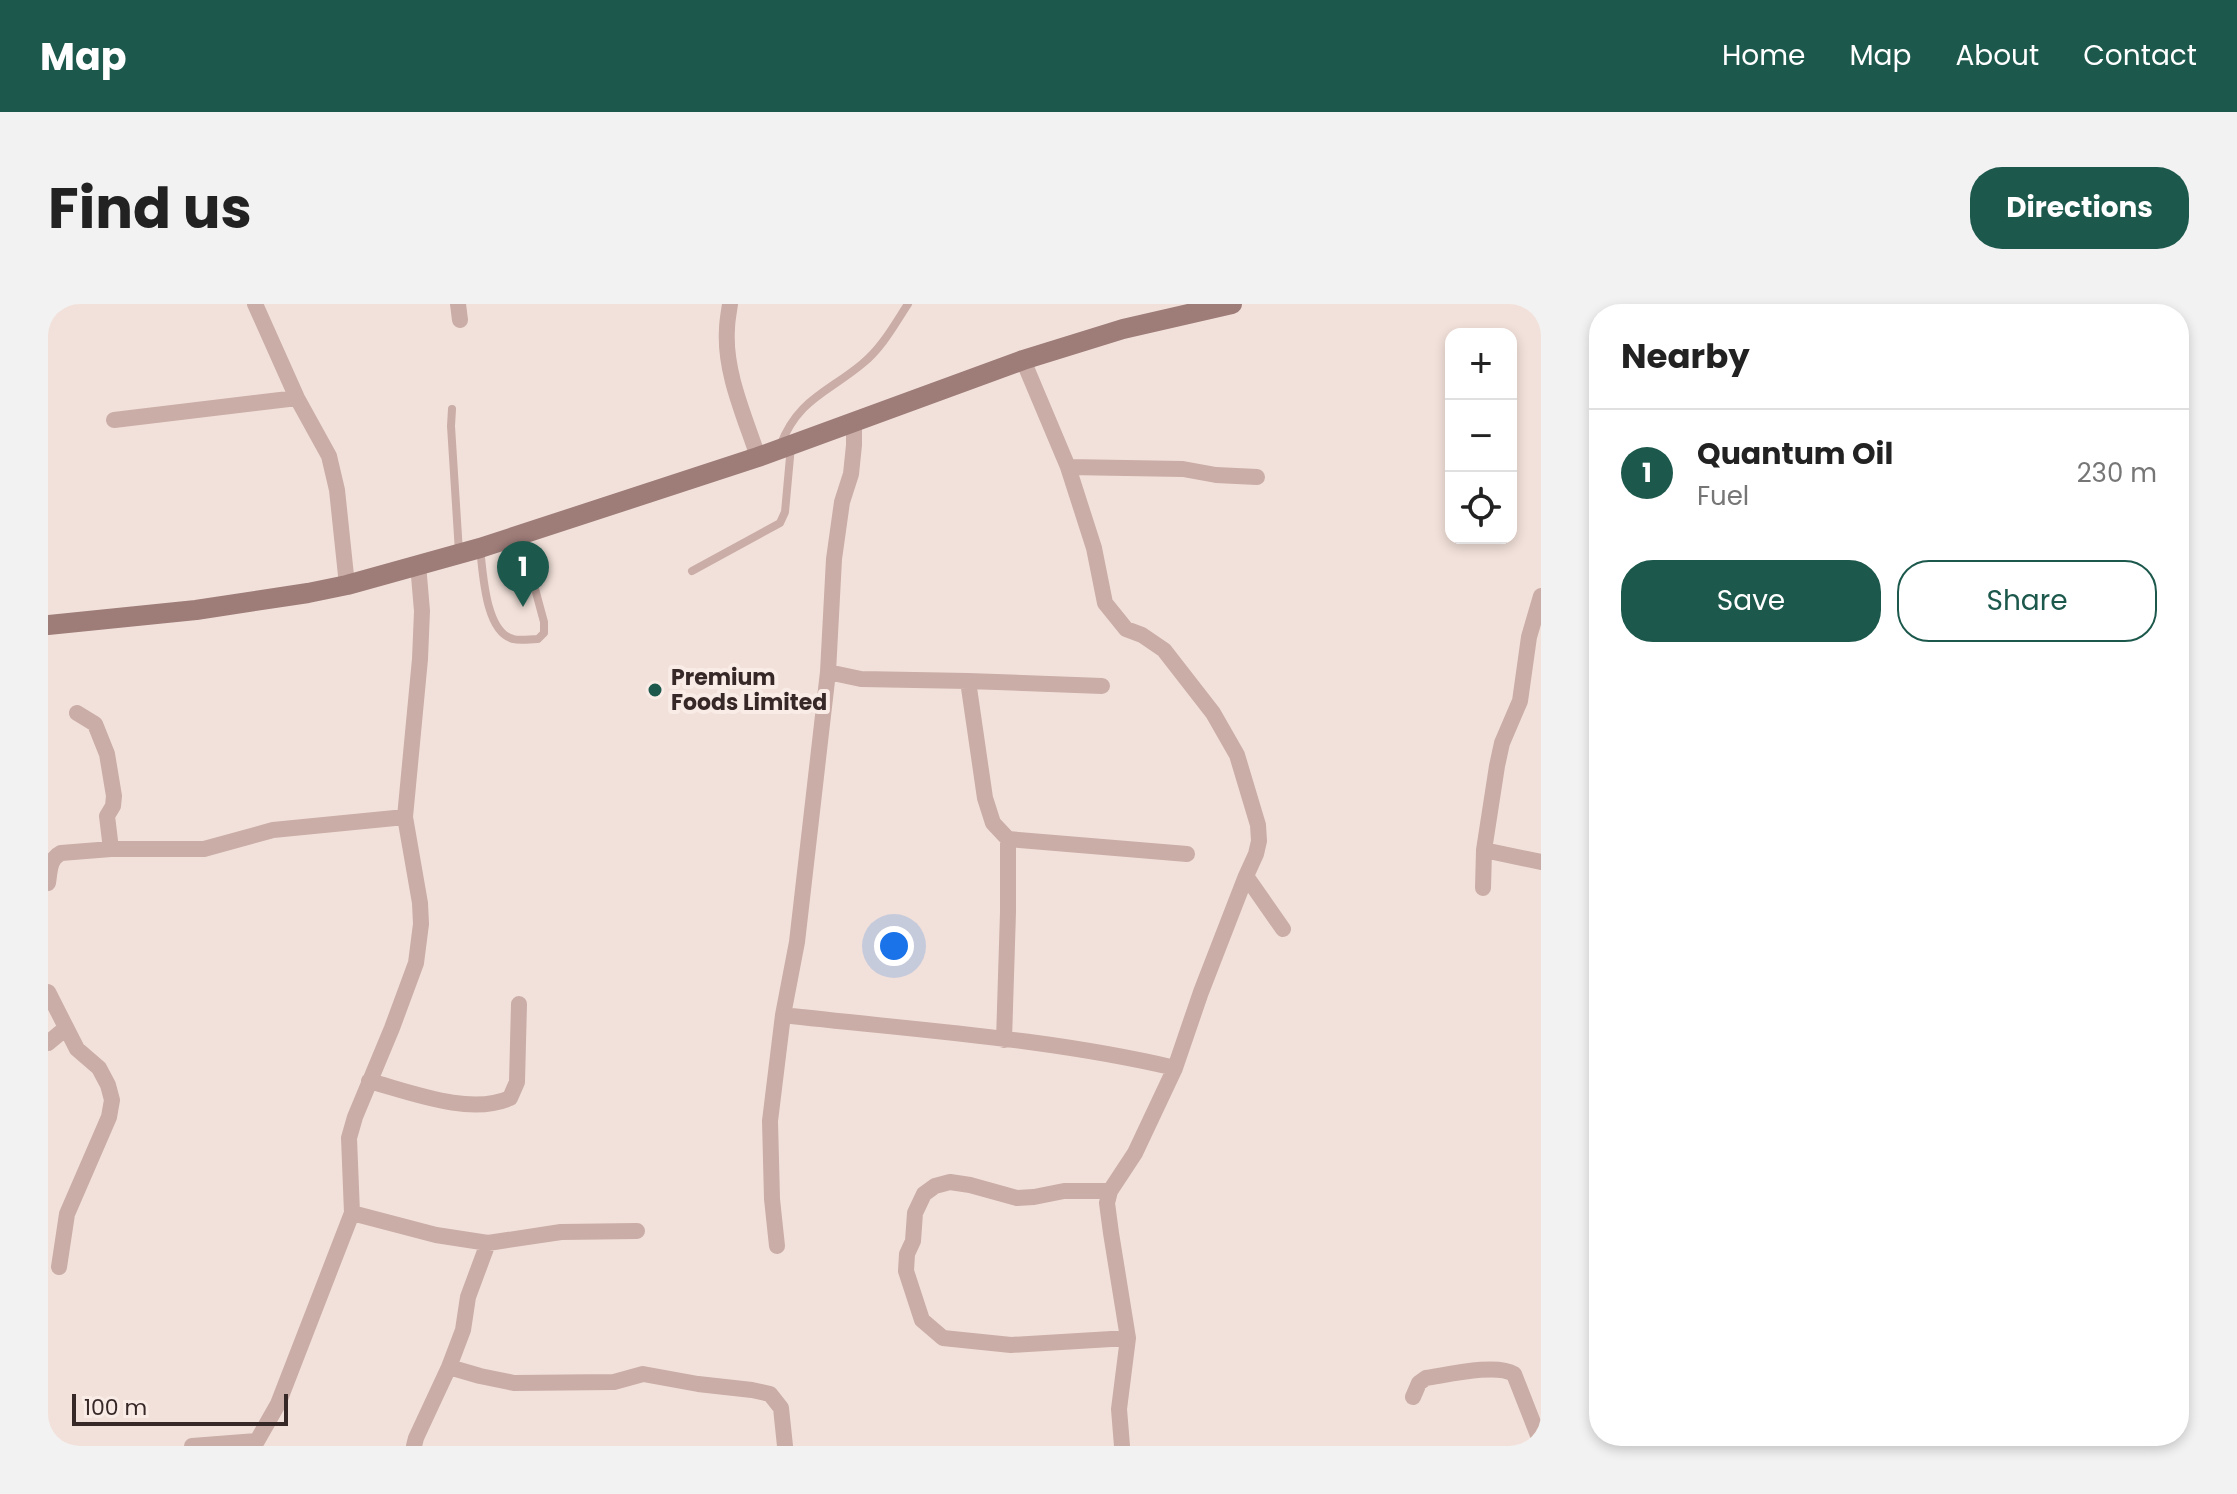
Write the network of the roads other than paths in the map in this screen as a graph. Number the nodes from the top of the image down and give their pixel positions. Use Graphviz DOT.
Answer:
graph roads {
  1 [pos="255,304"];
  2 [pos="730,304"];
  3 [pos="908,304"];
  4 [pos="1232,304"];
  5 [pos="1182,309"];
  6 [pos="1023,360"];
  7 [pos="297,398"];
  8 [pos="452,409"];
  9 [pos="114,420"];
  10 [pos="854,422"];
  11 [pos="785,447"];
  12 [pos="758,457"];
  13 [pos="1068,467"];
  14 [pos="1257,477"];
  15 [pos="520,534"];
  16 [pos="480,548"];
  17 [pos="459,553"];
  18 [pos="418,564"];
  19 [pos="692,571"];
  20 [pos="347,585"];
  21 [pos="1541,596"];
  22 [pos="48,625"];
  23 [pos="828,672"];
  24 [pos="968,681"];
  25 [pos="1102,686"];
  26 [pos="77,713"];
  27 [pos="405,817"];
  28 [pos="1008,839"];
  29 [pos="111,849"];
  30 [pos="1484,850"];
  31 [pos="1187,854"];
  32 [pos="1541,862"];
  33 [pos="1246,876"];
  34 [pos="48,883"];
  35 [pos="1483,888"];
  36 [pos="1283,929"];
  37 [pos="48,992"];
  38 [pos="519,1004"];
  39 [pos="783,1015"];
  40 [pos="66,1028"];
  41 [pos="1004,1040"];
  42 [pos="48,1043"];
  43 [pos="1175,1068"];
  44 [pos="369,1081"];
  45 [pos="1110,1191"];
  46 [pos="352,1213"];
  47 [pos="637,1231"];
  48 [pos="488,1243"];
  49 [pos="777,1246"];
  50 [pos="59,1267"];
  51 [pos="1128,1338"];
  52 [pos="449,1367"];
  53 [pos="1413,1397"];
  54 [pos="259,1443"];
  55 [pos="1541,1443"];
  56 [pos="192,1446"];
  57 [pos="414,1446"];
  58 [pos="785,1446"];
  59 [pos="1122,1446"];
  1 -- 7 [label="street"];
  2 -- 12 [label="street"];
  3 -- 11 [label="lane"];
  4 -- 5 [label="main road"];
  5 -- 6 [label="main road"];
  6 -- 10 [label="main road"];
  6 -- 13 [label="street"];
  7 -- 9 [label="street"];
  7 -- 20 [label="street"];
  8 -- 17 [label="lane"];
  10 -- 11 [label="main road"];
  10 -- 23 [label="street"];
  11 -- 12 [label="main road"];
  11 -- 19 [label="lane"];
  12 -- 15 [label="main road"];
  13 -- 14 [label="street"];
  13 -- 33 [label="street"];
  15 -- 16 [label="main road"];
  15 -- 16 [label="lane"];
  16 -- 17 [label="main road"];
  17 -- 18 [label="main road"];
  18 -- 20 [label="main road"];
  18 -- 27 [label="street"];
  20 -- 22 [label="main road"];
  21 -- 30 [label="street"];
  23 -- 24 [label="street"];
  23 -- 39 [label="street"];
  24 -- 25 [label="street"];
  24 -- 28 [label="street"];
  26 -- 29 [label="street"];
  27 -- 29 [label="street"];
  27 -- 44 [label="street"];
  28 -- 31 [label="street"];
  28 -- 41 [label="street"];
  29 -- 34 [label="street"];
  30 -- 32 [label="street"];
  30 -- 35 [label="street"];
  33 -- 36 [label="street"];
  33 -- 43 [label="street"];
  37 -- 40 [label="street"];
  38 -- 44 [label="street"];
  39 -- 41 [label="street"];
  39 -- 49 [label="street"];
  40 -- 42 [label="street"];
  40 -- 50 [label="street"];
  41 -- 43 [label="street"];
  43 -- 45 [label="street"];
  44 -- 46 [label="street"];
  45 -- 51 [label="street"];
  45 -- 51 [label="street"];
  46 -- 48 [label="street"];
  46 -- 54 [label="street"];
  47 -- 48 [label="street"];
  48 -- 52 [label="street"];
  51 -- 59 [label="street"];
  52 -- 57 [label="street"];
  52 -- 58 [label="street"];
  53 -- 55 [label="street"];
  54 -- 56 [label="street"];
}
